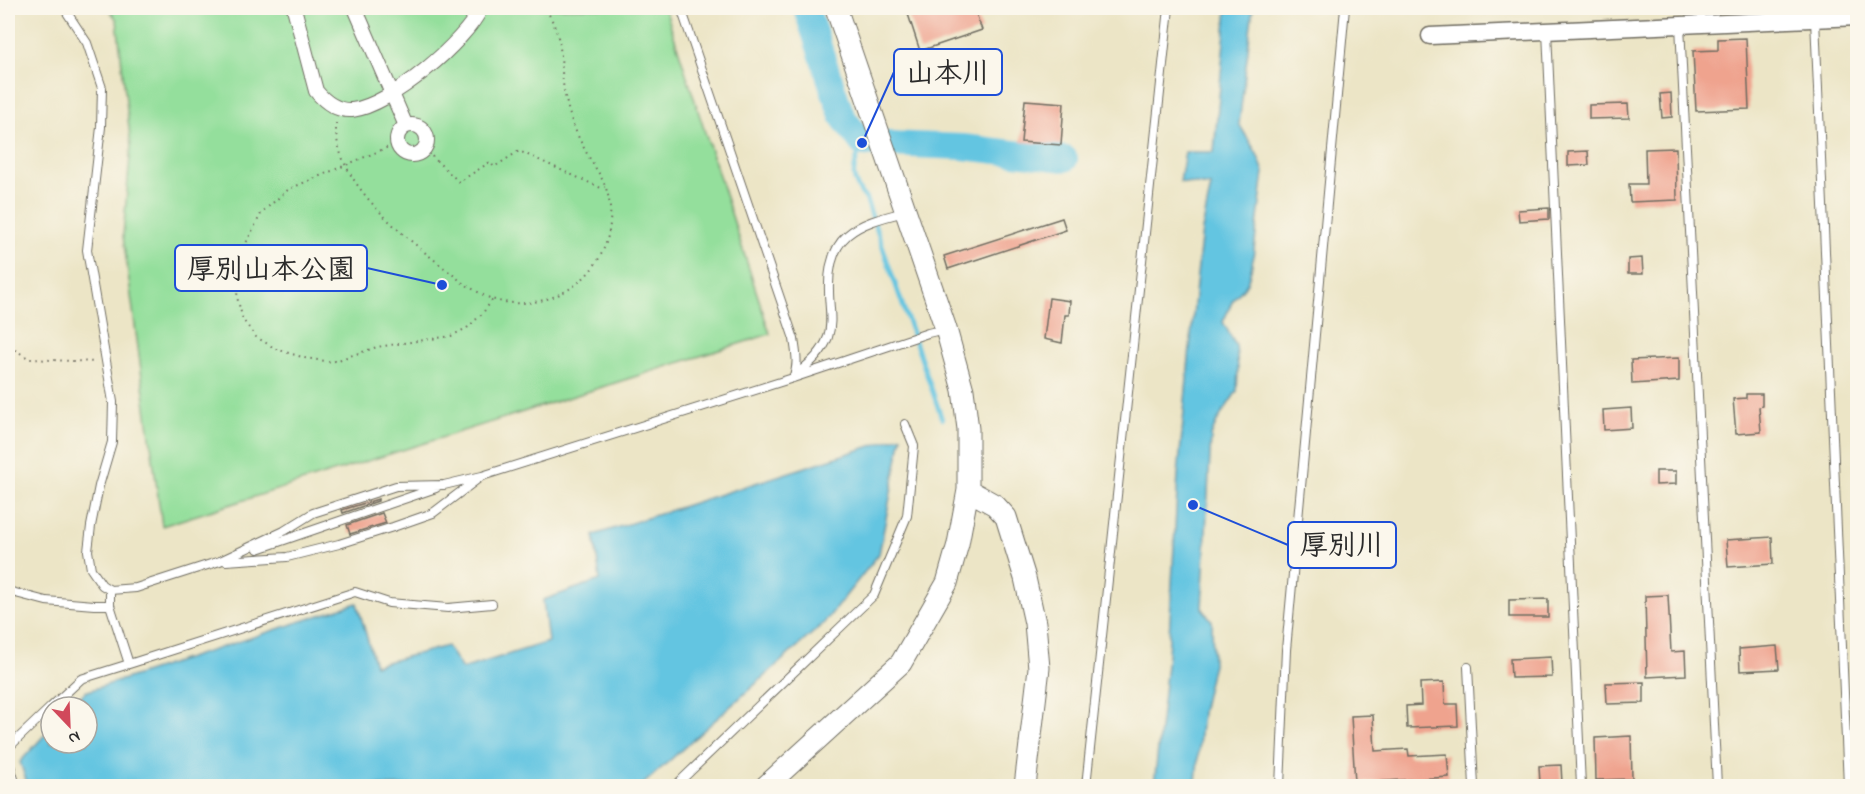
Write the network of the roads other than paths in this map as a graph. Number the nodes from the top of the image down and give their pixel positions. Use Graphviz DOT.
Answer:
graph roads {
  1 [pos="64,8"];
  2 [pos="294,8"];
  3 [pos="355,8"];
  4 [pos="481,8"];
  5 [pos="681,8"];
  6 [pos="836,8"];
  7 [pos="1169,8"];
  8 [pos="1345,8"];
  9 [pos="1857,17"];
  10 [pos="1815,19"];
  11 [pos="1680,25"];
  12 [pos="1547,31"];
  13 [pos="1430,36"];
  14 [pos="392,94"];
  15 [pos="406,126"];
  16 [pos="896,214"];
  17 [pos="937,331"];
  18 [pos="793,378"];
  19 [pos="905,424"];
  20 [pos="482,476"];
  21 [pos="444,485"];
  22 [pos="968,490"];
  23 [pos="220,561"];
  24 [pos="110,590"];
  25 [pos="8,591"];
  26 [pos="492,604"];
  27 [pos="111,605"];
  28 [pos="129,664"];
  29 [pos="1468,667"];
  30 [pos="64,695"];
  31 [pos="39,718"];
  32 [pos="8,748"];
  33 [pos="8,759"];
  34 [pos="16,786"];
  35 [pos="675,786"];
  36 [pos="766,786"];
  37 [pos="1025,786"];
  38 [pos="1086,786"];
  39 [pos="1280,786"];
  40 [pos="1474,786"];
  41 [pos="1581,786"];
  42 [pos="1717,786"];
  43 [pos="1848,786"];
  1 -- 24 [label="lane"];
  2 -- 14 [label="street"];
  3 -- 14 [label="street"];
  4 -- 14 [label="street"];
  5 -- 18 [label="lane"];
  6 -- 16 [label="street"];
  7 -- 38 [label="lane"];
  8 -- 39 [label="lane"];
  9 -- 10 [label="street"];
  10 -- 11 [label="street"];
  10 -- 43 [label="lane"];
  11 -- 12 [label="street"];
  11 -- 42 [label="lane"];
  12 -- 13 [label="street"];
  12 -- 41 [label="lane"];
  14 -- 15 [label="street"];
  15 -- 15 [label="street"];
  16 -- 17 [label="street"];
  16 -- 18 [label="lane"];
  17 -- 18 [label="lane"];
  17 -- 22 [label="street"];
  18 -- 20 [label="lane"];
  19 -- 35 [label="lane"];
  20 -- 21 [label="lane"];
  20 -- 23 [label="lane"];
  21 -- 23 [label="lane"];
  21 -- 23 [label="lane"];
  22 -- 36 [label="street"];
  22 -- 37 [label="street"];
  23 -- 24 [label="lane"];
  24 -- 27 [label="lane"];
  25 -- 27 [label="lane"];
  26 -- 28 [label="lane"];
  27 -- 28 [label="lane"];
  28 -- 30 [label="lane"];
  29 -- 40 [label="lane"];
  31 -- 32 [label="lane"];
  33 -- 34 [label="lane"];
}
